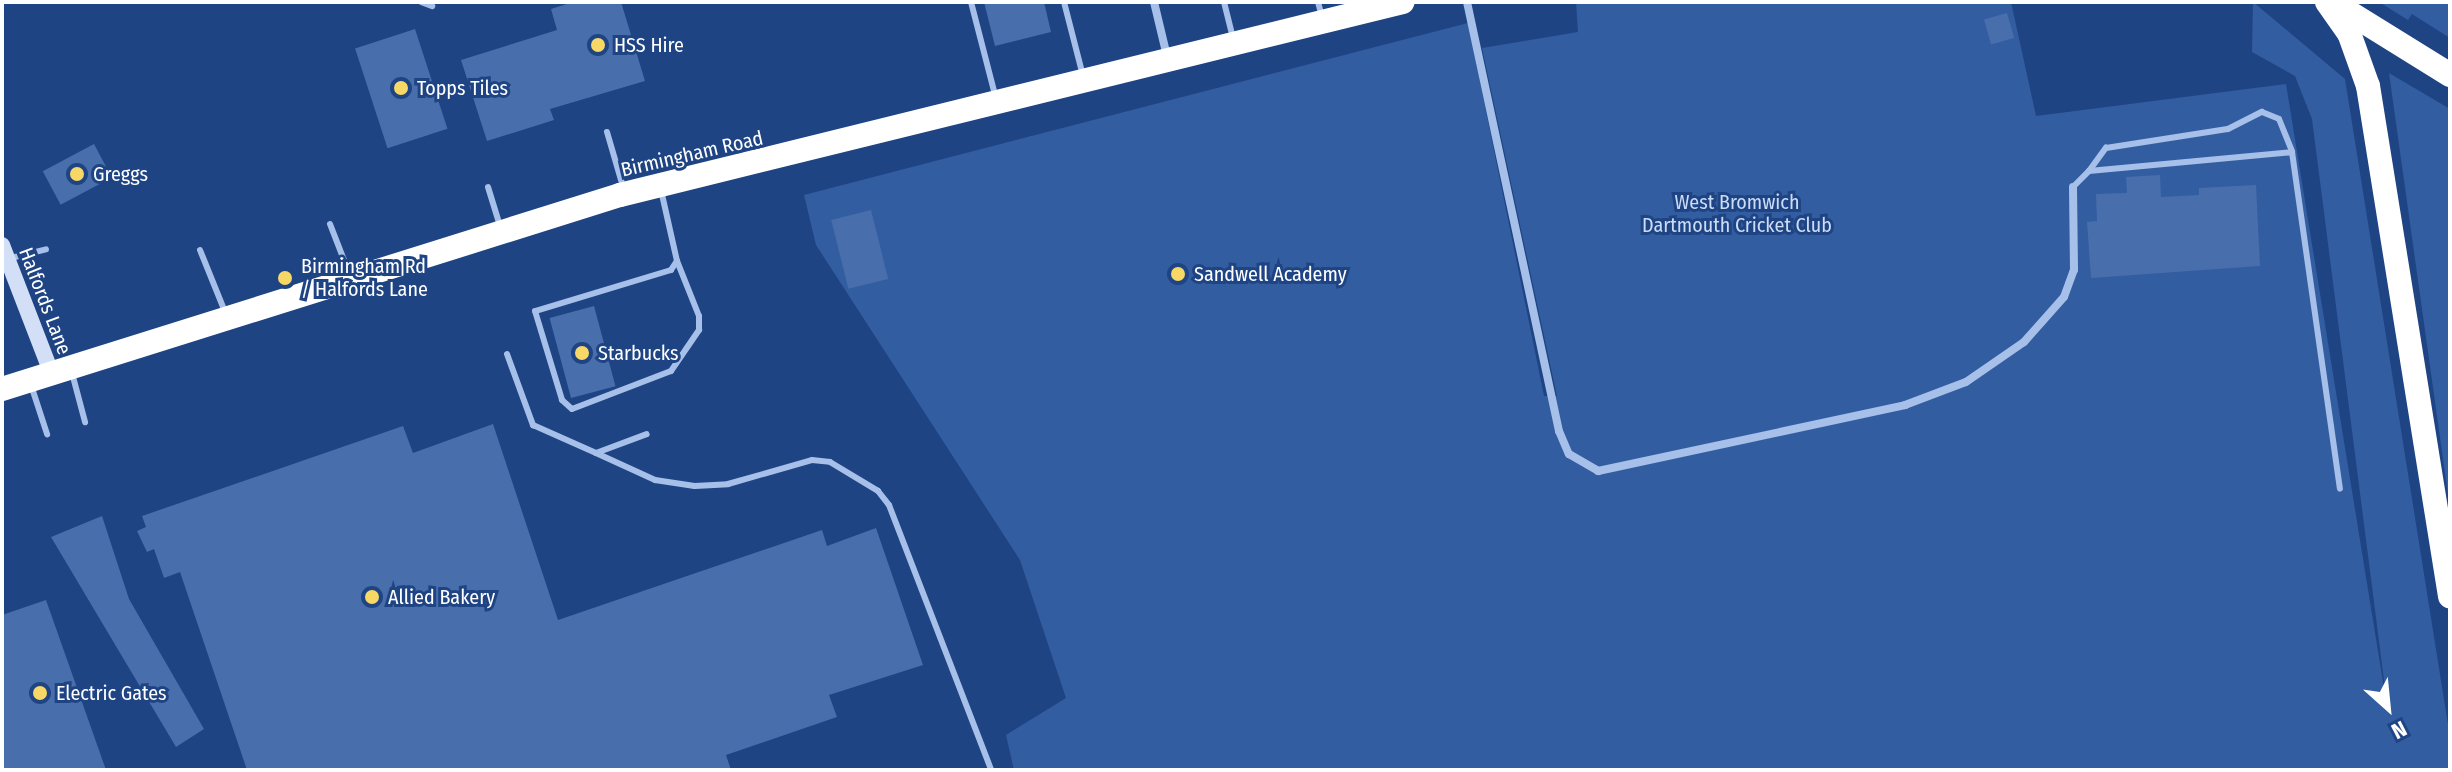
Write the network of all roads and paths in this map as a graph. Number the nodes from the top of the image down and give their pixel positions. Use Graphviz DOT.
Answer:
graph roads {
  1 [pos="421,2"];
  2 [pos="971,2"];
  3 [pos="1064,2"];
  4 [pos="1154,2"];
  5 [pos="1224,2"];
  6 [pos="1403,2"];
  7 [pos="1467,2"];
  8 [pos="2329,2"];
  9 [pos="432,6"];
  10 [pos="1320,11"];
  11 [pos="1235,45"];
  12 [pos="1169,61"];
  13 [pos="2450,75"];
  14 [pos="1085,83"];
  15 [pos="998,104"];
  16 [pos="607,132"];
  17 [pos="2292,152"];
  18 [pos="2089,171"];
  19 [pos="488,187"];
  20 [pos="660,187"];
  21 [pos="2073,187"];
  22 [pos="625,195"];
  23 [pos="330,224"];
  24 [pos="501,230"];
  25 [pos="46,249"];
  26 [pos="200,250"];
  27 [pos="5,252"];
  28 [pos="677,261"];
  29 [pos="350,277"];
  30 [pos="226,316"];
  31 [pos="507,354"];
  32 [pos="50,372"];
  33 [pos="2,389"];
  34 [pos="85,422"];
  35 [pos="47,434"];
  36 [pos="647,434"];
  37 [pos="596,453"];
  38 [pos="2340,489"];
  39 [pos="2450,596"];
  40 [pos="991,770"];
  1 -- 9 [label="lane"];
  2 -- 15 [label="lane"];
  3 -- 14 [label="lane"];
  4 -- 12 [label="street"];
  5 -- 11 [label="lane"];
  6 -- 10 [label="highway, Birmingham Road"];
  7 -- 21 [label="street"];
  8 -- 13 [label="highway"];
  8 -- 39 [label="highway"];
  10 -- 11 [label="highway, Birmingham Road"];
  11 -- 12 [label="highway, Birmingham Road"];
  12 -- 14 [label="highway, Birmingham Road"];
  14 -- 15 [label="highway, Birmingham Road"];
  15 -- 20 [label="highway, Birmingham Road"];
  16 -- 22 [label="lane"];
  17 -- 18 [label="lane"];
  17 -- 18 [label="lane"];
  17 -- 38 [label="lane"];
  18 -- 21 [label="lane"];
  19 -- 24 [label="lane"];
  20 -- 22 [label="highway, Birmingham Road"];
  20 -- 28 [label="lane"];
  22 -- 24 [label="highway, Birmingham Road"];
  23 -- 29 [label="lane"];
  24 -- 29 [label="highway, Birmingham Road"];
  25 -- 27 [label="lane"];
  26 -- 30 [label="lane"];
  27 -- 32 [label="street, Halfords Lane"];
  28 -- 28 [label="lane"];
  29 -- 30 [label="highway, Birmingham Road"];
  30 -- 32 [label="highway, Birmingham Road"];
  31 -- 37 [label="lane"];
  32 -- 33 [label="highway, Birmingham Road"];
  32 -- 34 [label="lane"];
  32 -- 35 [label="lane"];
  36 -- 37 [label="lane"];
  37 -- 40 [label="lane"];
}
